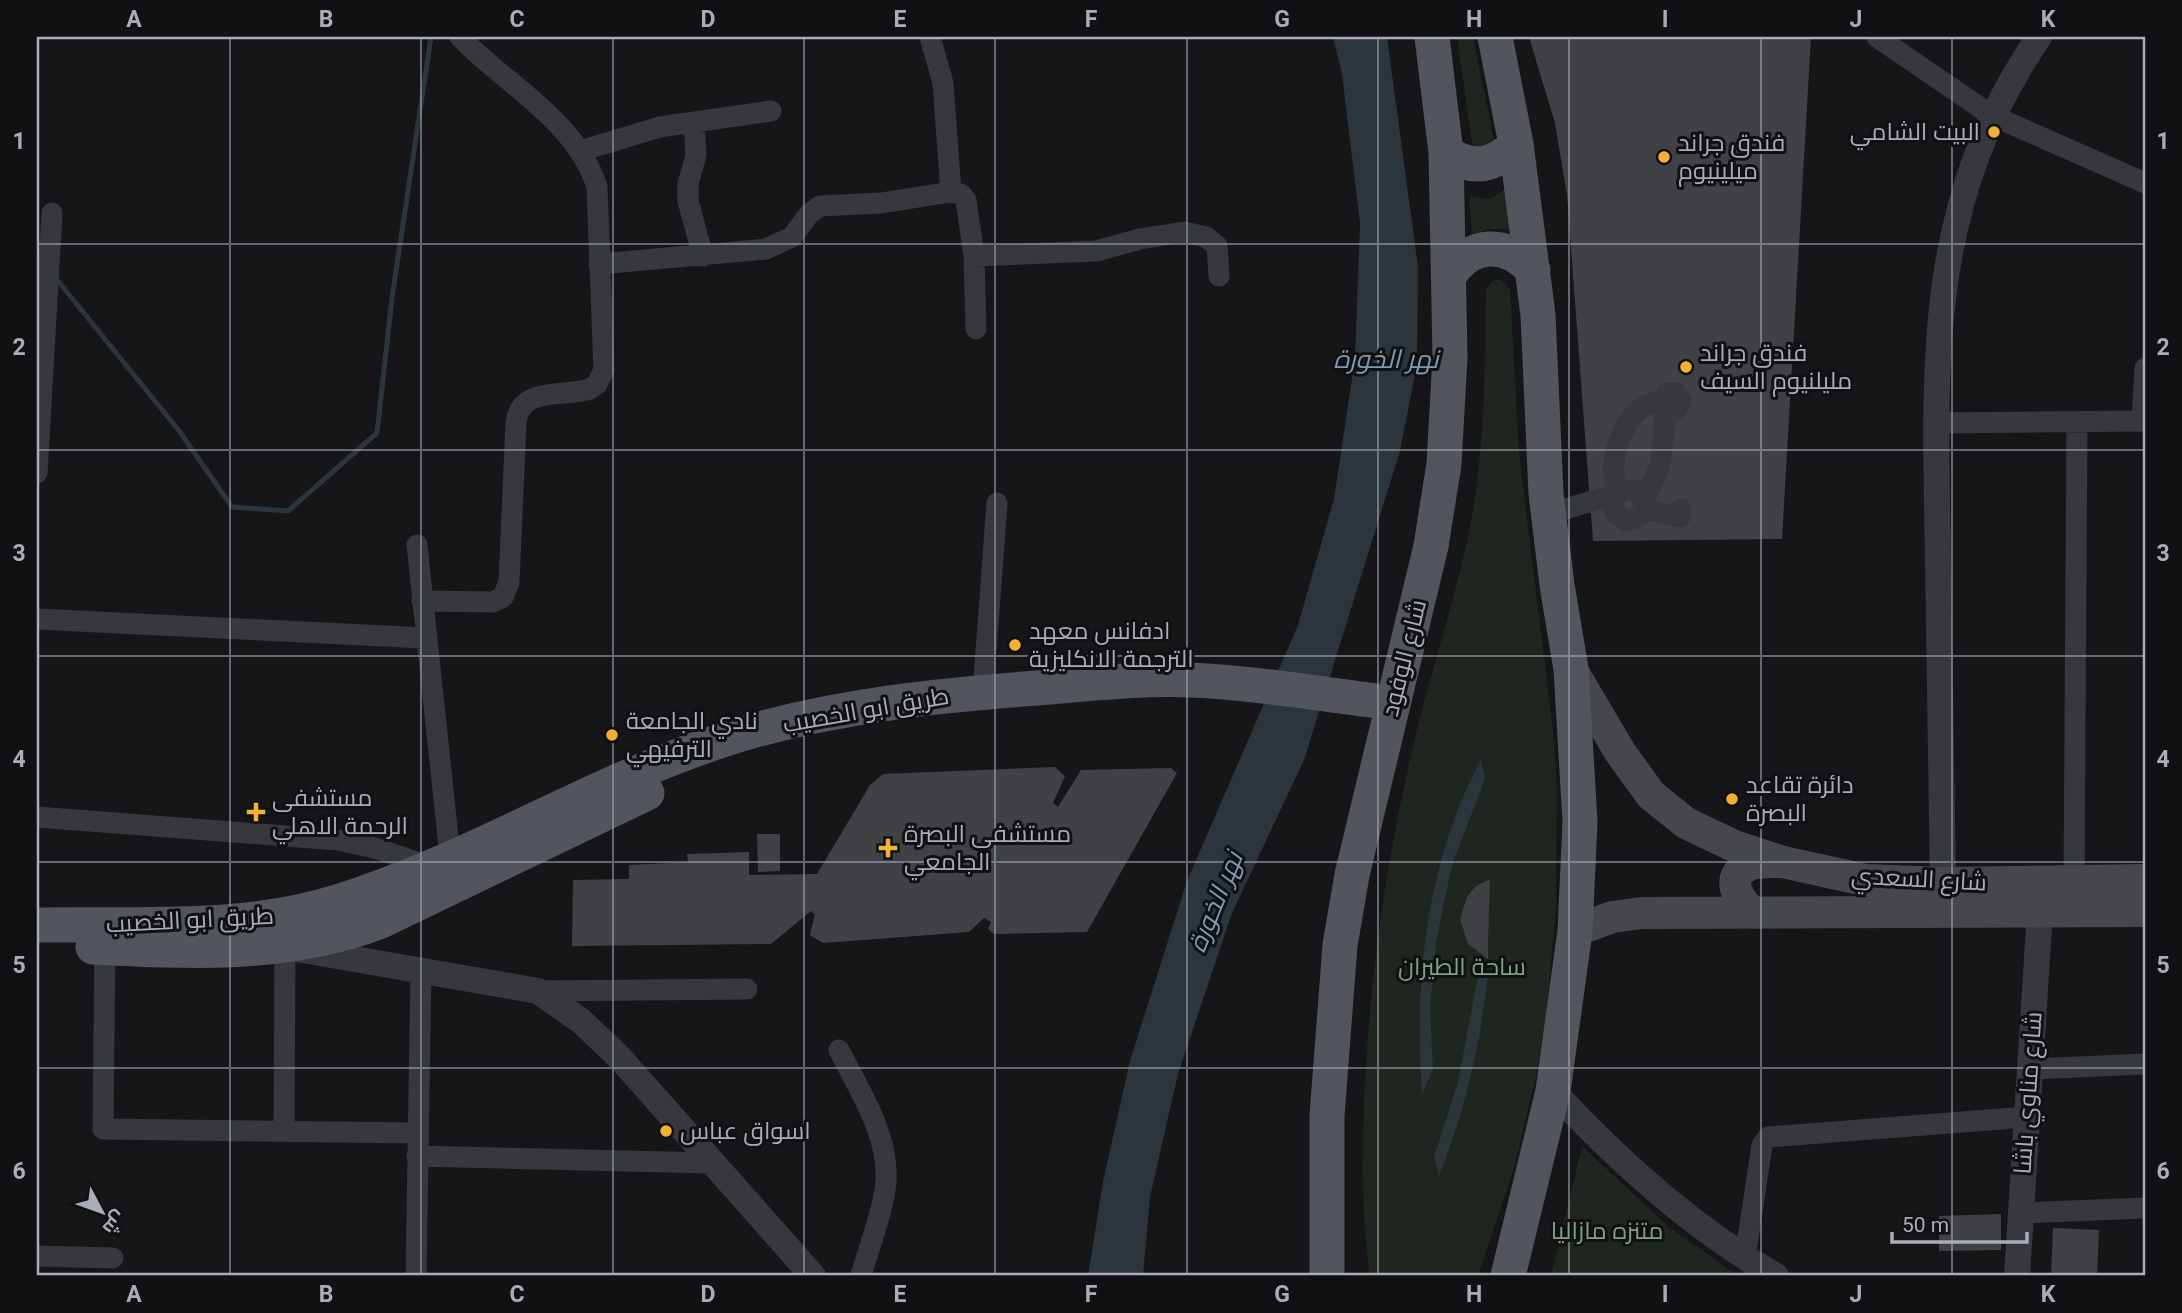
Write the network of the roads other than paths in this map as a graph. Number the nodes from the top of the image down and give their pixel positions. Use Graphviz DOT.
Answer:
graph roads {
  1 [pos="460,37"];
  2 [pos="930,37"];
  3 [pos="1432,37"];
  4 [pos="1495,37"];
  5 [pos="1877,37"];
  6 [pos="2039,37"];
  7 [pos="771,111"];
  8 [pos="1991,115"];
  9 [pos="694,122"];
  10 [pos="1516,144"];
  11 [pos="580,151"];
  12 [pos="1446,153"];
  13 [pos="2145,183"];
  14 [pos="951,192"];
  15 [pos="52,213"];
  16 [pos="703,256"];
  17 [pos="974,256"];
  18 [pos="599,264"];
  19 [pos="1533,270"];
  20 [pos="1219,276"];
  21 [pos="1448,276"];
  22 [pos="976,329"];
  23 [pos="2145,368"];
  24 [pos="2144,421"];
  25 [pos="2077,422"];
  26 [pos="1936,423"];
  27 [pos="37,473"];
  28 [pos="1617,496"];
  29 [pos="997,503"];
  30 [pos="1644,505"];
  31 [pos="1681,509"];
  32 [pos="1548,514"];
  33 [pos="417,545"];
  34 [pos="422,601"];
  35 [pos="37,619"];
  36 [pos="425,638"];
  37 [pos="1571,669"];
  38 [pos="983,692"];
  39 [pos="1258,697"];
  40 [pos="1390,714"];
  41 [pos="645,781"];
  42 [pos="37,817"];
  43 [pos="439,861"];
  44 [pos="1783,862"];
  45 [pos="2145,880"];
  46 [pos="2074,881"];
  47 [pos="1943,883"];
  48 [pos="2040,910"];
  49 [pos="2145,911"];
  50 [pos="1755,913"];
  51 [pos="37,925"];
  52 [pos="1574,931"];
  53 [pos="106,936"];
  54 [pos="37,945"];
  55 [pos="285,947"];
  56 [pos="421,968"];
  57 [pos="747,989"];
  58 [pos="538,991"];
  59 [pos="839,1049"];
  60 [pos="2145,1064"];
  61 [pos="2030,1069"];
  62 [pos="1553,1091"];
  63 [pos="2027,1117"];
  64 [pos="284,1131"];
  65 [pos="417,1133"];
  66 [pos="417,1156"];
  67 [pos="710,1163"];
  68 [pos="2145,1208"];
  69 [pos="2020,1213"];
  70 [pos="37,1256"];
  71 [pos="113,1258"];
  72 [pos="1745,1258"];
  73 [pos="416,1276"];
  74 [pos="813,1276"];
  75 [pos="861,1276"];
  76 [pos="1327,1276"];
  77 [pos="1508,1276"];
  78 [pos="1776,1276"];
  79 [pos="2017,1276"];
  1 -- 11 [label="street"];
  2 -- 14 [label="street"];
  3 -- 12 [label="main road, شارع الوفود"];
  4 -- 10 [label="main road"];
  5 -- 8 [label="street"];
  6 -- 8 [label="street"];
  7 -- 9 [label="street"];
  8 -- 13 [label="street"];
  8 -- 26 [label="street"];
  9 -- 11 [label="street"];
  9 -- 16 [label="street"];
  10 -- 12 [label="main road"];
  10 -- 19 [label="main road"];
  11 -- 18 [label="street"];
  12 -- 21 [label="main road, شارع الوفود"];
  14 -- 16 [label="street"];
  14 -- 17 [label="street"];
  15 -- 27 [label="street"];
  16 -- 18 [label="street"];
  17 -- 20 [label="street"];
  17 -- 22 [label="street"];
  18 -- 34 [label="street"];
  19 -- 21 [label="main road"];
  19 -- 32 [label="main road"];
  21 -- 40 [label="main road, شارع الوفود"];
  23 -- 24 [label="street"];
  24 -- 25 [label="street"];
  25 -- 26 [label="street"];
  25 -- 46 [label="street"];
  26 -- 47 [label="street"];
  28 -- 30 [label="street"];
  28 -- 30 [label="street"];
  28 -- 32 [label="street"];
  29 -- 38 [label="street"];
  30 -- 31 [label="street"];
  32 -- 37 [label="main road"];
  33 -- 34 [label="street"];
  34 -- 36 [label="street"];
  35 -- 36 [label="street"];
  36 -- 43 [label="street"];
  37 -- 44 [label="main road, شارع السعدي"];
  37 -- 52 [label="main road"];
  38 -- 39 [label="main road, طريق ابو الخصيب"];
  38 -- 41 [label="main road, طريق ابو الخصيب"];
  39 -- 40 [label="main road, طريق ابو الخصيب"];
  39 -- 41 [label="main road, طريق ابو الخصيب"];
  40 -- 76 [label="main road, شارع الوفود"];
  41 -- 43 [label="main road, طريق ابو الخصيب"];
  41 -- 55 [label="main road, طريق ابو الخصيب"];
  42 -- 43 [label="street"];
  43 -- 53 [label="main road, طريق ابو الخصيب"];
  44 -- 47 [label="main road, شارع السعدي"];
  44 -- 50 [label="main road"];
  45 -- 46 [label="main road, شارع السعدي"];
  46 -- 47 [label="main road, شارع السعدي"];
  48 -- 49 [label="main road, شارع السعدي"];
  48 -- 50 [label="main road, شارع السعدي"];
  48 -- 61 [label="street, شارع مناوي باشا"];
  50 -- 52 [label="main road, شارع السعدي"];
  51 -- 53 [label="main road, طريق ابو الخصيب"];
  52 -- 62 [label="main road"];
  53 -- 54 [label="main road, طريق ابو الخصيب"];
  53 -- 55 [label="main road, طريق ابو الخصيب"];
  53 -- 64 [label="street"];
  55 -- 56 [label="street"];
  55 -- 64 [label="street"];
  56 -- 58 [label="street"];
  56 -- 65 [label="street"];
  57 -- 58 [label="street"];
  58 -- 67 [label="street"];
  59 -- 75 [label="street"];
  60 -- 61 [label="street"];
  61 -- 63 [label="street, شارع مناوي باشا"];
  62 -- 72 [label="street"];
  62 -- 77 [label="main road"];
  63 -- 69 [label="street, شارع مناوي باشا"];
  63 -- 72 [label="street"];
  64 -- 65 [label="street"];
  65 -- 66 [label="street"];
  66 -- 67 [label="street"];
  66 -- 73 [label="street"];
  67 -- 74 [label="street"];
  68 -- 69 [label="street"];
  69 -- 79 [label="street, شارع مناوي باشا"];
  70 -- 71 [label="street"];
  72 -- 78 [label="street"];
}
